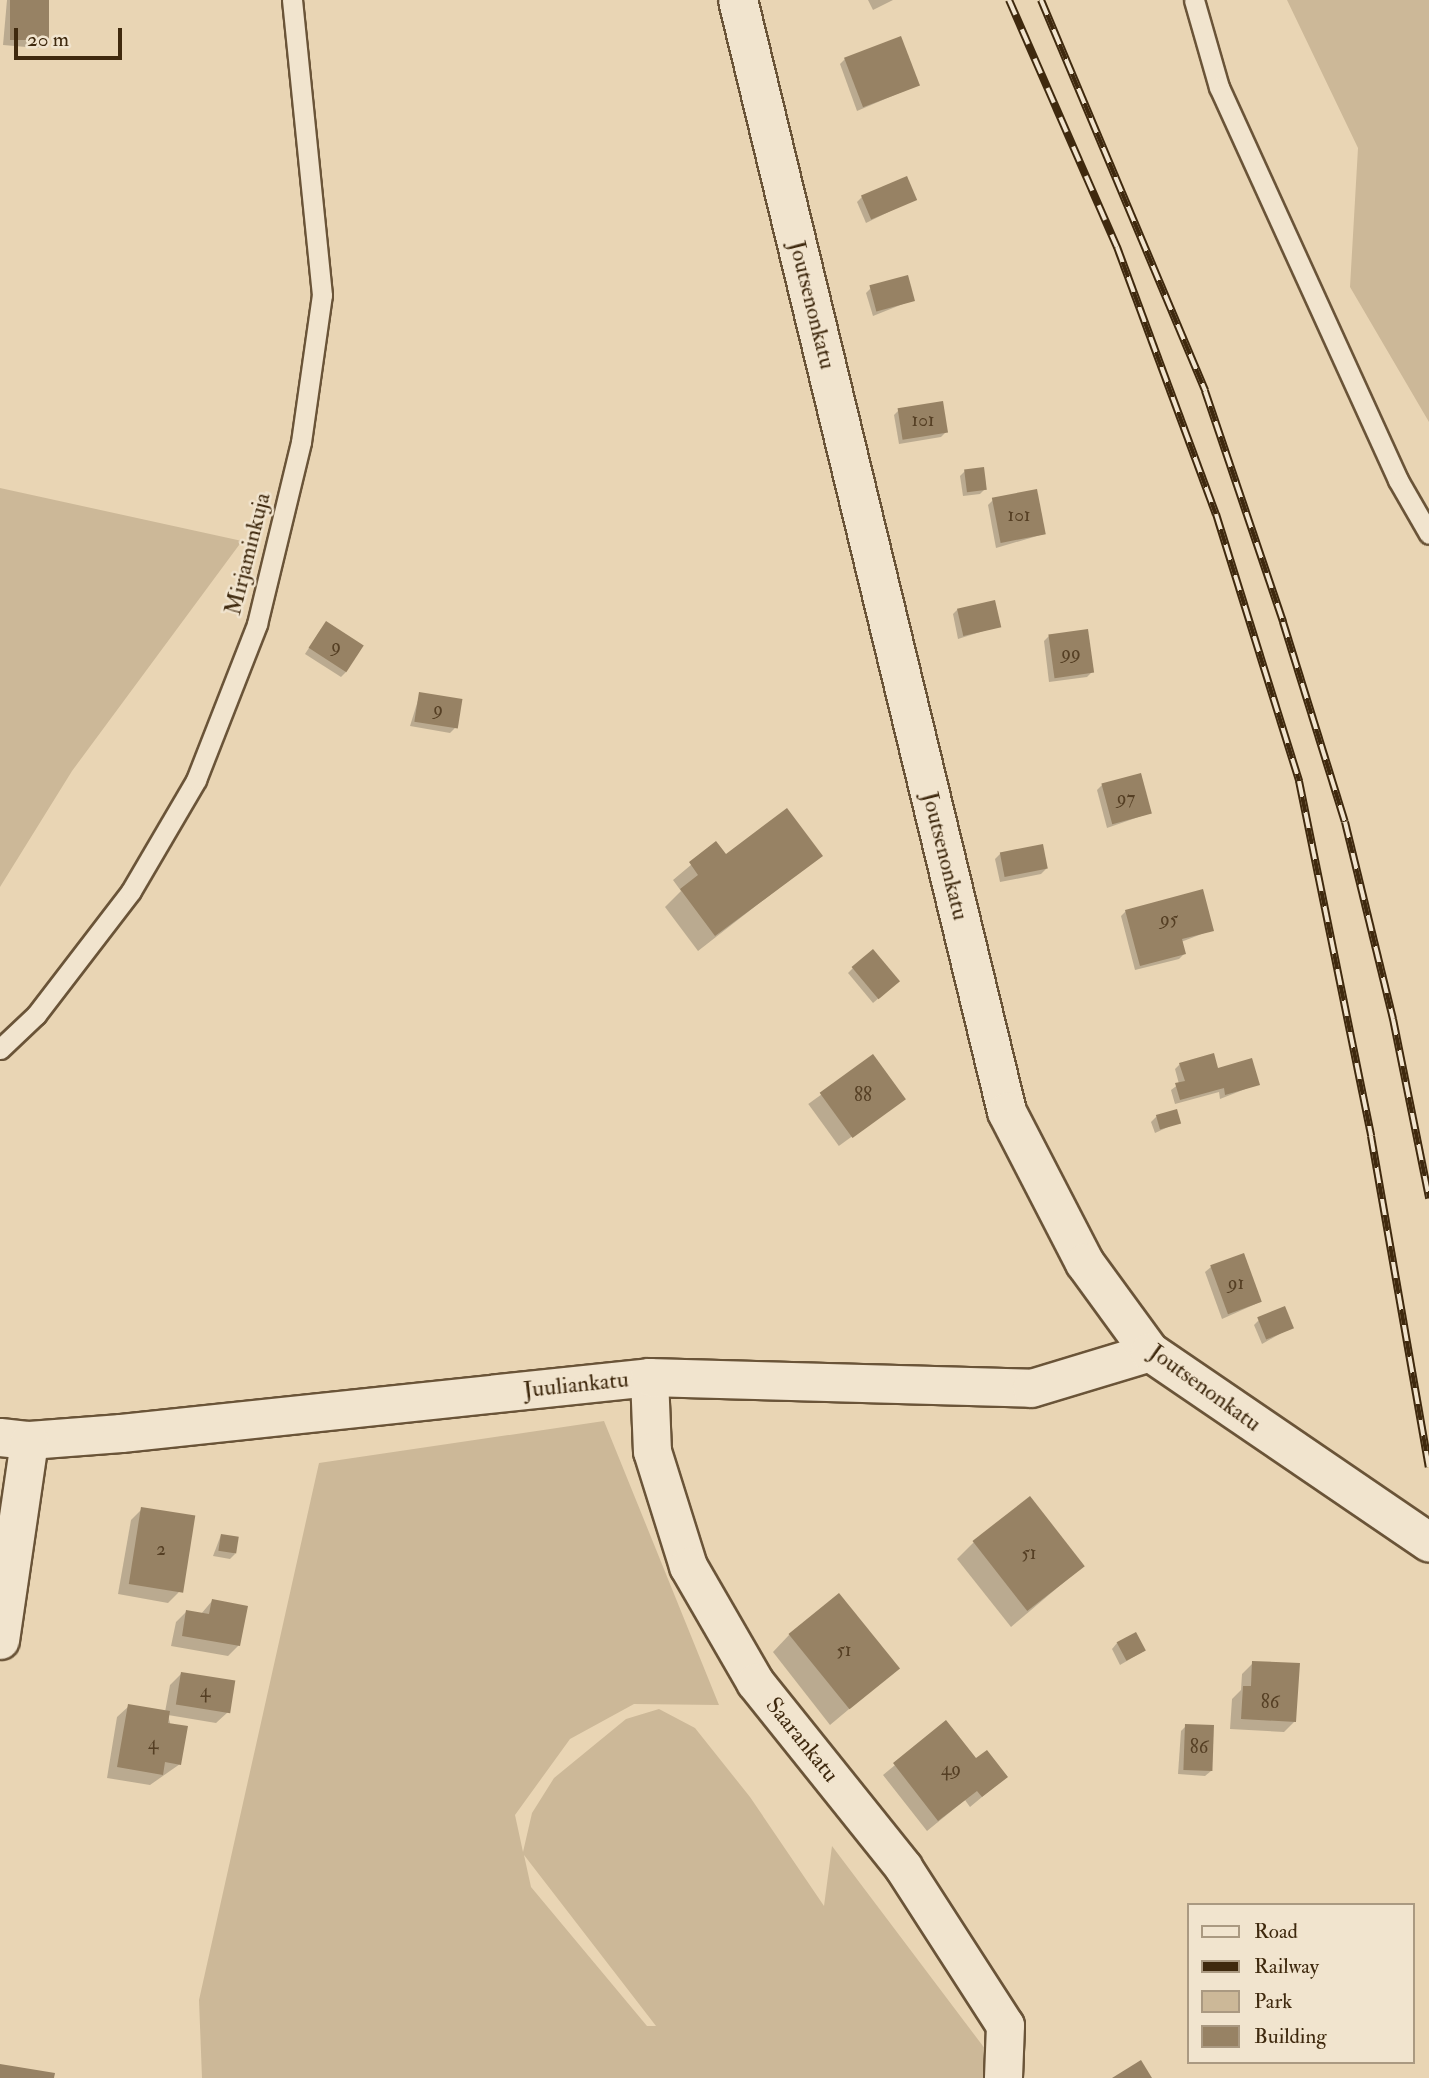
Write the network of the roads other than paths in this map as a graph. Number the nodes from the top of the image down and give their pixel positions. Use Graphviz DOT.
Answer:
graph roads {
  1 [pos="292,0"];
  2 [pos="738,0"];
  3 [pos="1194,0"];
  4 [pos="1429,534"];
  5 [pos="0,1049"];
  6 [pos="1150,1352"];
  7 [pos="649,1377"];
  8 [pos="15,1438"];
  9 [pos="1429,1542"];
  10 [pos="0,1640"];
  11 [pos="1003,2078"];
  1 -- 5 [label="lane, Mirjaminkuja"];
  2 -- 6 [label="street, Joutsenonkatu"];
  3 -- 4 [label="lane"];
  6 -- 7 [label="street, Juuliankatu"];
  6 -- 9 [label="street, Joutsenonkatu"];
  7 -- 8 [label="street, Juuliankatu"];
  7 -- 11 [label="street, Saarankatu"];
  8 -- 10 [label="street"];
}
